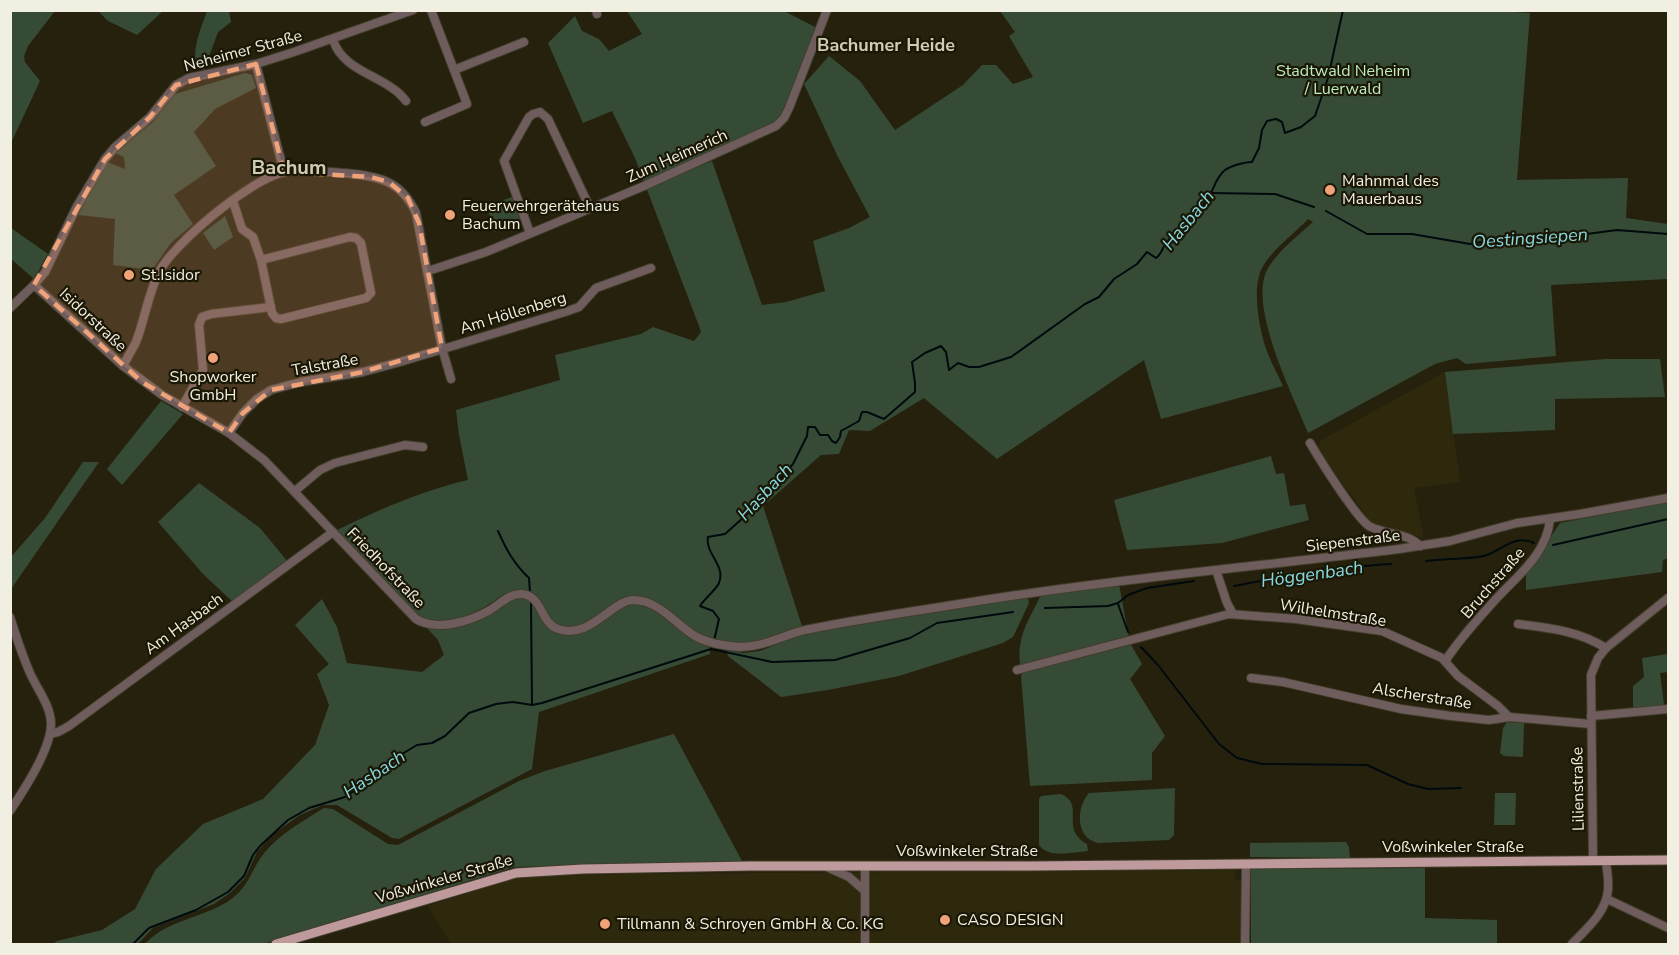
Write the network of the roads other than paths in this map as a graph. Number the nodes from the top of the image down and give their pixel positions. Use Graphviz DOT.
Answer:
graph roads {
  1 [pos="413,10"];
  2 [pos="431,10"];
  3 [pos="827,10"];
  4 [pos="333,40"];
  5 [pos="524,42"];
  6 [pos="256,64"];
  7 [pos="454,70"];
  8 [pos="406,101"];
  9 [pos="425,122"];
  10 [pos="284,172"];
  11 [pos="233,201"];
  12 [pos="590,208"];
  13 [pos="530,233"];
  14 [pos="261,260"];
  15 [pos="651,268"];
  16 [pos="428,271"];
  17 [pos="34,285"];
  18 [pos="270,307"];
  19 [pos="10,308"];
  20 [pos="442,348"];
  21 [pos="123,366"];
  22 [pos="451,379"];
  23 [pos="182,407"];
  24 [pos="229,433"];
  25 [pos="1310,443"];
  26 [pos="423,447"];
  27 [pos="295,491"];
  28 [pos="1668,498"];
  29 [pos="1550,519"];
  30 [pos="333,532"];
  31 [pos="1420,546"];
  32 [pos="1216,570"];
  33 [pos="1668,598"];
  34 [pos="1233,614"];
  35 [pos="10,617"];
  36 [pos="1518,624"];
  37 [pos="708,642"];
  38 [pos="1606,648"];
  39 [pos="1446,660"];
  40 [pos="1017,670"];
  41 [pos="1251,678"];
  42 [pos="1668,709"];
  43 [pos="1509,717"];
  44 [pos="1591,720"];
  45 [pos="50,734"];
  46 [pos="10,811"];
  47 [pos="1668,860"];
  48 [pos="1593,861"];
  49 [pos="1606,861"];
  50 [pos="1246,864"];
  51 [pos="826,867"];
  52 [pos="865,867"];
  53 [pos="865,891"];
  54 [pos="1607,899"];
  55 [pos="1668,928"];
  56 [pos="276,945"];
  57 [pos="865,945"];
  58 [pos="1245,945"];
  59 [pos="1572,945"];
  1 -- 4 [label="street, Neheimer Straße"];
  2 -- 7 [label="street"];
  3 -- 12 [label="street, Zum Heimerich"];
  4 -- 6 [label="street, Neheimer Straße"];
  4 -- 8 [label="street"];
  5 -- 7 [label="street"];
  6 -- 10 [label="street"];
  6 -- 17 [label="street, Neheimer Straße"];
  7 -- 9 [label="street"];
  10 -- 11 [label="street, Isidorstraße"];
  10 -- 16 [label="street"];
  11 -- 14 [label="street"];
  11 -- 21 [label="street, Isidorstraße"];
  12 -- 13 [label="street, Zum Heimerich"];
  12 -- 13 [label="street"];
  13 -- 16 [label="street, Zum Heimerich"];
  14 -- 18 [label="street"];
  14 -- 18 [label="street"];
  15 -- 20 [label="street, Am Höllenberg"];
  16 -- 20 [label="street"];
  17 -- 19 [label="street, Neheimer Straße"];
  17 -- 21 [label="street, Isidorstraße"];
  18 -- 23 [label="street"];
  20 -- 22 [label="street"];
  20 -- 24 [label="street, Talstraße"];
  21 -- 23 [label="street, Friedhofstraße"];
  23 -- 24 [label="street, Friedhofstraße"];
  24 -- 27 [label="street, Friedhofstraße"];
  25 -- 31 [label="street"];
  26 -- 27 [label="street"];
  27 -- 30 [label="street, Friedhofstraße"];
  28 -- 29 [label="street, Siepenstraße"];
  29 -- 31 [label="street, Siepenstraße"];
  29 -- 39 [label="street, Bruchstraße"];
  30 -- 37 [label="street, Friedhofstraße"];
  30 -- 45 [label="street, Am Hasbach"];
  31 -- 32 [label="street, Siepenstraße"];
  32 -- 34 [label="street"];
  32 -- 37 [label="street, Siepenstraße"];
  33 -- 38 [label="street"];
  34 -- 39 [label="street, Wilhelmstraße"];
  34 -- 40 [label="street, Wilhelmstraße"];
  35 -- 45 [label="street"];
  36 -- 38 [label="street"];
  38 -- 44 [label="street, Lilienstraße"];
  39 -- 43 [label="street, Wilhelmstraße"];
  41 -- 43 [label="street, Alscherstraße"];
  42 -- 44 [label="street, Alscherstraße"];
  43 -- 44 [label="street, Alscherstraße"];
  44 -- 48 [label="street, Lilienstraße"];
  45 -- 46 [label="street"];
  47 -- 49 [label="main road, Voßwinkeler Straße"];
  48 -- 49 [label="main road, Voßwinkeler Straße"];
  48 -- 50 [label="main road, Voßwinkeler Straße"];
  49 -- 54 [label="street"];
  50 -- 52 [label="main road, Voßwinkeler Straße"];
  50 -- 58 [label="street"];
  51 -- 52 [label="main road, Voßwinkeler Straße"];
  51 -- 53 [label="street"];
  51 -- 56 [label="main road, Voßwinkeler Straße"];
  52 -- 53 [label="street"];
  53 -- 57 [label="street"];
  54 -- 55 [label="street"];
  54 -- 59 [label="street"];
}
